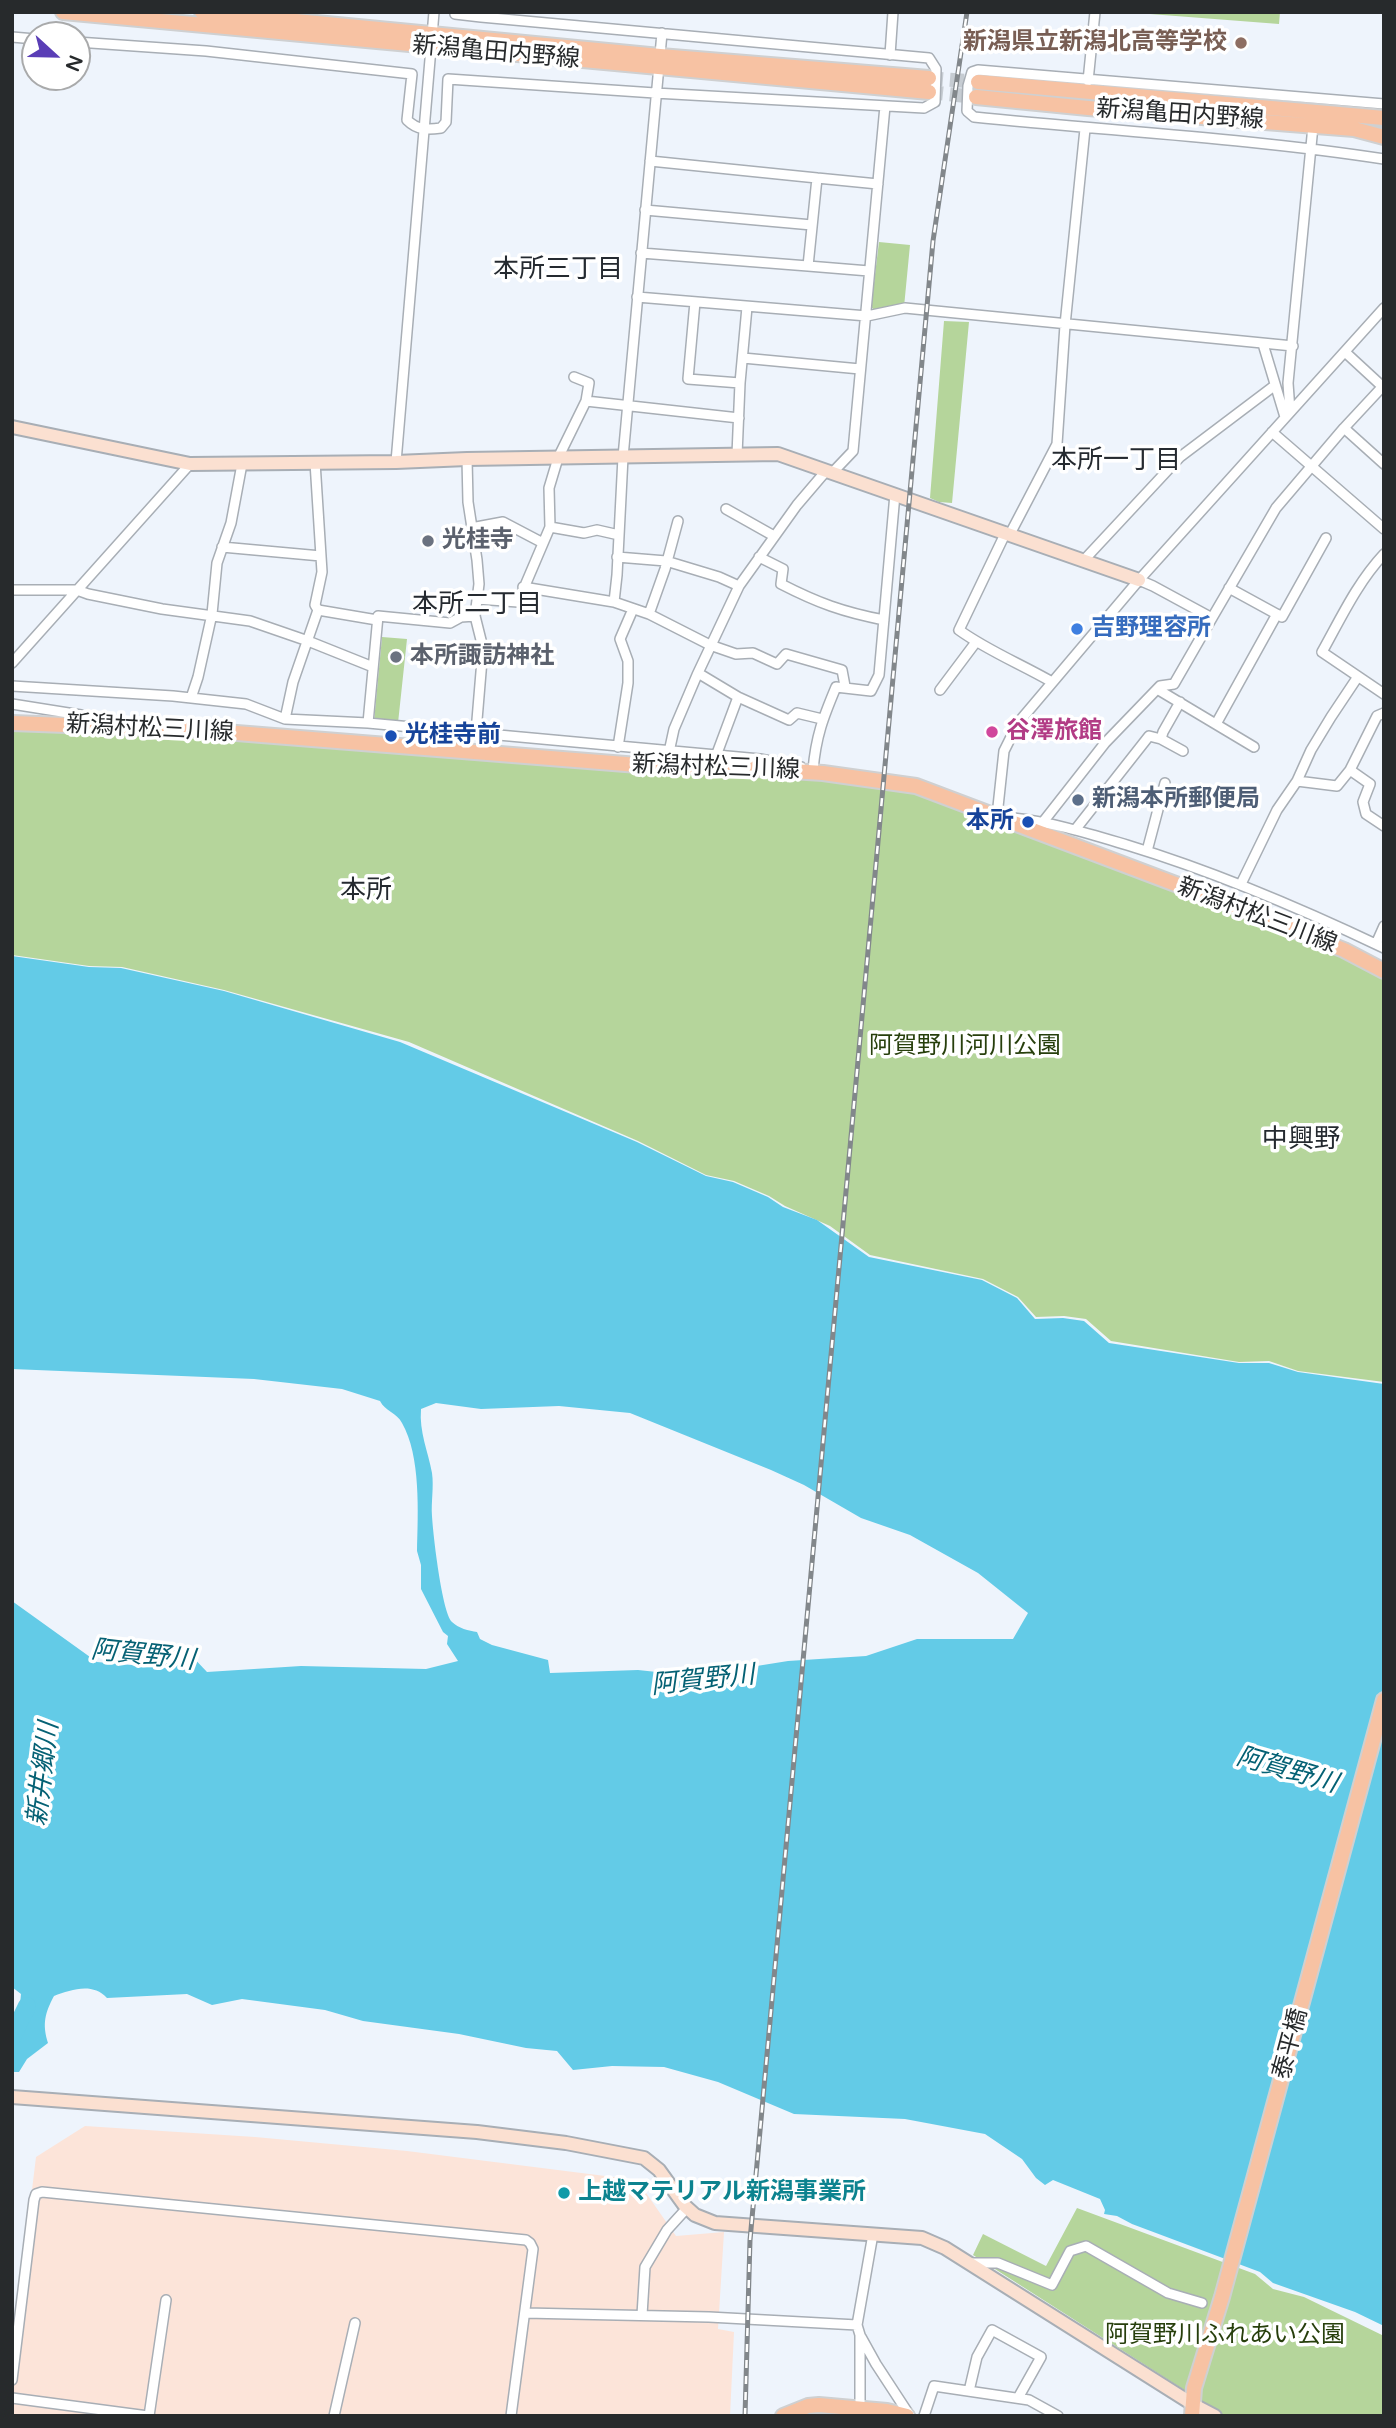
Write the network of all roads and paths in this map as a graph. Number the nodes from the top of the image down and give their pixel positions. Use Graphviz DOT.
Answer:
graph roads {
  1 [pos="63,12"];
  2 [pos="202,12"];
  3 [pos="434,12"];
  4 [pos="455,12"];
  5 [pos="894,12"];
  6 [pos="1095,12"];
  7 [pos="662,33"];
  8 [pos="432,40"];
  9 [pos="91,43"];
  10 [pos="890,55"];
  11 [pos="659,62"];
  12 [pos="1088,81"];
  13 [pos="929,85"];
  14 [pos="655,93"];
  15 [pos="1384,104"];
  16 [pos="885,106"];
  17 [pos="1384,118"];
  18 [pos="1313,125"];
  19 [pos="1085,129"];
  20 [pos="426,131"];
  21 [pos="1384,137"];
  22 [pos="1311,148"];
  23 [pos="1384,159"];
  24 [pos="650,161"];
  25 [pos="817,178"];
  26 [pos="878,184"];
  27 [pos="645,210"];
  28 [pos="812,225"];
  29 [pos="641,253"];
  30 [pos="808,266"];
  31 [pos="869,271"];
  32 [pos="637,297"];
  33 [pos="695,302"];
  34 [pos="747,307"];
  35 [pos="1384,309"];
  36 [pos="867,316"];
  37 [pos="1065,325"];
  38 [pos="1264,344"];
  39 [pos="1293,346"];
  40 [pos="1345,352"];
  41 [pos="743,358"];
  42 [pos="860,369"];
  43 [pos="574,377"];
  44 [pos="740,383"];
  45 [pos="1274,386"];
  46 [pos="1383,387"];
  47 [pos="586,401"];
  48 [pos="628,405"];
  49 [pos="1288,414"];
  50 [pos="739,418"];
  51 [pos="12,427"];
  52 [pos="1344,428"];
  53 [pos="1272,432"];
  54 [pos="737,455"];
  55 [pos="623,457"];
  56 [pos="558,458"];
  57 [pos="467,459"];
  58 [pos="315,462"];
  59 [pos="396,463"];
  60 [pos="190,464"];
  61 [pos="242,464"];
  62 [pos="1384,464"];
  63 [pos="1312,465"];
  64 [pos="830,472"];
  65 [pos="895,494"];
  66 [pos="726,509"];
  67 [pos="678,521"];
  68 [pos="551,527"];
  69 [pos="471,528"];
  70 [pos="1384,529"];
  71 [pos="1008,533"];
  72 [pos="619,535"];
  73 [pos="774,536"];
  74 [pos="1326,538"];
  75 [pos="543,543"];
  76 [pos="222,547"];
  77 [pos="1384,554"];
  78 [pos="321,556"];
  79 [pos="617,557"];
  80 [pos="759,557"];
  81 [pos="1084,560"];
  82 [pos="666,561"];
  83 [pos="1139,580"];
  84 [pos="739,586"];
  85 [pos="523,587"];
  86 [pos="1229,588"];
  87 [pos="12,590"];
  88 [pos="77,590"];
  89 [pos="477,599"];
  90 [pos="614,602"];
  91 [pos="633,609"];
  92 [pos="318,610"];
  93 [pos="212,614"];
  94 [pos="649,614"];
  95 [pos="1277,614"];
  96 [pos="475,616"];
  97 [pos="1212,618"];
  98 [pos="377,620"];
  99 [pos="884,620"];
  100 [pos="309,640"];
  101 [pos="976,642"];
  102 [pos="710,645"];
  103 [pos="12,663"];
  104 [pos="373,667"];
  105 [pos="698,673"];
  106 [pos="1357,678"];
  107 [pos="1052,682"];
  108 [pos="12,686"];
  109 [pos="845,686"];
  110 [pos="1157,689"];
  111 [pos="1382,689"];
  112 [pos="940,690"];
  113 [pos="738,697"];
  114 [pos="191,698"];
  115 [pos="1180,702"];
  116 [pos="12,704"];
  117 [pos="1384,713"];
  118 [pos="285,719"];
  119 [pos="822,719"];
  120 [pos="12,723"];
  121 [pos="368,723"];
  122 [pos="1216,723"];
  123 [pos="90,726"];
  124 [pos="476,732"];
  125 [pos="1161,739"];
  126 [pos="618,747"];
  127 [pos="1254,747"];
  128 [pos="1183,751"];
  129 [pos="669,752"];
  130 [pos="716,756"];
  131 [pos="1350,770"];
  132 [pos="818,771"];
  133 [pos="1297,781"];
  134 [pos="1165,783"];
  135 [pos="997,816"];
  136 [pos="1043,822"];
  137 [pos="1384,826"];
  138 [pos="1075,830"];
  139 [pos="1147,851"];
  140 [pos="1241,884"];
  141 [pos="1384,926"];
  142 [pos="1380,946"];
  143 [pos="1384,971"];
  144 [pos="1384,1700"];
  145 [pos="12,2097"];
  146 [pos="687,2208"];
  147 [pos="873,2234"];
  148 [pos="970,2263"];
  149 [pos="166,2300"];
  150 [pos="1202,2303"];
  151 [pos="524,2313"];
  152 [pos="642,2315"];
  153 [pos="355,2323"];
  154 [pos="859,2330"];
  155 [pos="12,2381"];
  156 [pos="969,2391"];
  157 [pos="12,2398"];
  158 [pos="1018,2398"];
  159 [pos="1193,2410"];
  160 [pos="859,2412"];
  161 [pos="148,2416"];
  162 [pos="334,2416"];
  163 [pos="511,2416"];
  164 [pos="783,2416"];
  165 [pos="908,2416"];
  166 [pos="924,2416"];
  167 [pos="1058,2416"];
  168 [pos="1215,2416"];
  1 -- 8 [label="main road, 新潟亀田内野線"];
  2 -- 8 [label="main road, 新潟亀田内野線"];
  3 -- 8 [label="street"];
  4 -- 7 [label="street"];
  5 -- 10 [label="street"];
  6 -- 12 [label="street"];
  7 -- 10 [label="street"];
  7 -- 11 [label="street"];
  8 -- 11 [label="main road, 新潟亀田内野線"];
  8 -- 20 [label="street"];
  9 -- 20 [label="street"];
  10 -- 16 [label="street"];
  11 -- 13 [label="main road, 新潟亀田内野線"];
  11 -- 14 [label="street"];
  12 -- 15 [label="street"];
  12 -- 19 [label="street"];
  14 -- 16 [label="street"];
  14 -- 20 [label="street"];
  14 -- 24 [label="street"];
  16 -- 26 [label="street"];
  17 -- 18 [label="main road, 新潟亀田内野線"];
  18 -- 21 [label="main road, 新潟亀田内野線"];
  18 -- 22 [label="street"];
  19 -- 22 [label="street"];
  19 -- 37 [label="street"];
  20 -- 59 [label="street"];
  22 -- 23 [label="street"];
  22 -- 39 [label="street"];
  24 -- 25 [label="street"];
  24 -- 27 [label="street"];
  25 -- 26 [label="street"];
  25 -- 28 [label="street"];
  26 -- 31 [label="street"];
  27 -- 28 [label="street"];
  27 -- 29 [label="street"];
  28 -- 30 [label="street"];
  29 -- 30 [label="street"];
  29 -- 32 [label="street"];
  30 -- 31 [label="street"];
  31 -- 36 [label="street"];
  32 -- 33 [label="street"];
  32 -- 48 [label="street"];
  33 -- 34 [label="street"];
  33 -- 44 [label="street"];
  34 -- 36 [label="street"];
  34 -- 41 [label="street"];
  35 -- 40 [label="street"];
  36 -- 37 [label="street"];
  36 -- 42 [label="street"];
  37 -- 38 [label="street"];
  37 -- 71 [label="street"];
  38 -- 39 [label="street"];
  38 -- 45 [label="street"];
  39 -- 49 [label="street"];
  40 -- 46 [label="street"];
  40 -- 49 [label="street"];
  41 -- 42 [label="street"];
  41 -- 44 [label="street"];
  42 -- 64 [label="street"];
  43 -- 47 [label="street"];
  44 -- 50 [label="street"];
  45 -- 49 [label="street"];
  45 -- 81 [label="street"];
  46 -- 52 [label="street"];
  47 -- 48 [label="street"];
  47 -- 56 [label="street"];
  48 -- 50 [label="street"];
  48 -- 55 [label="street"];
  49 -- 53 [label="street"];
  50 -- 54 [label="street"];
  51 -- 60 [label="street"];
  52 -- 62 [label="street"];
  52 -- 63 [label="street"];
  53 -- 63 [label="street"];
  53 -- 83 [label="street"];
  54 -- 55 [label="street"];
  54 -- 64 [label="street"];
  55 -- 56 [label="street"];
  55 -- 72 [label="street"];
  56 -- 57 [label="street"];
  56 -- 68 [label="street"];
  57 -- 59 [label="street"];
  57 -- 69 [label="street"];
  58 -- 59 [label="street"];
  58 -- 61 [label="street"];
  58 -- 78 [label="street"];
  60 -- 61 [label="street"];
  60 -- 88 [label="street"];
  61 -- 76 [label="street"];
  63 -- 70 [label="street"];
  63 -- 86 [label="street"];
  64 -- 65 [label="street"];
  64 -- 73 [label="street"];
  65 -- 71 [label="street"];
  65 -- 99 [label="street"];
  66 -- 73 [label="street"];
  67 -- 82 [label="street"];
  68 -- 72 [label="street"];
  68 -- 75 [label="street"];
  69 -- 75 [label="street"];
  69 -- 89 [label="street"];
  71 -- 81 [label="street"];
  71 -- 101 [label="street"];
  72 -- 79 [label="street"];
  73 -- 80 [label="street"];
  74 -- 95 [label="street"];
  75 -- 85 [label="street"];
  76 -- 78 [label="street"];
  76 -- 93 [label="street"];
  77 -- 106 [label="street"];
  78 -- 92 [label="street"];
  79 -- 82 [label="street"];
  79 -- 90 [label="street"];
  80 -- 84 [label="street"];
  80 -- 99 [label="street"];
  81 -- 83 [label="street"];
  82 -- 84 [label="street"];
  82 -- 94 [label="street"];
  83 -- 97 [label="street"];
  83 -- 107 [label="street"];
  84 -- 102 [label="street"];
  85 -- 89 [label="street"];
  85 -- 90 [label="street"];
  86 -- 95 [label="street"];
  86 -- 97 [label="street"];
  87 -- 88 [label="street"];
  88 -- 93 [label="street"];
  88 -- 103 [label="street"];
  89 -- 96 [label="street"];
  90 -- 91 [label="street"];
  91 -- 94 [label="street"];
  91 -- 126 [label="street"];
  92 -- 98 [label="street"];
  92 -- 100 [label="street"];
  93 -- 100 [label="street"];
  93 -- 114 [label="street"];
  94 -- 102 [label="street"];
  95 -- 122 [label="street"];
  96 -- 98 [label="street"];
  96 -- 124 [label="street"];
  97 -- 110 [label="street"];
  98 -- 104 [label="street"];
  99 -- 109 [label="street"];
  100 -- 104 [label="street"];
  100 -- 118 [label="street"];
  101 -- 107 [label="street"];
  101 -- 112 [label="street"];
  102 -- 105 [label="street"];
  102 -- 109 [label="street"];
  104 -- 121 [label="street"];
  105 -- 113 [label="street"];
  105 -- 129 [label="street"];
  106 -- 111 [label="street"];
  106 -- 133 [label="street"];
  107 -- 135 [label="street"];
  108 -- 114 [label="street"];
  109 -- 119 [label="street"];
  110 -- 115 [label="street"];
  110 -- 136 [label="street"];
  113 -- 119 [label="street"];
  113 -- 130 [label="street"];
  114 -- 118 [label="street"];
  115 -- 122 [label="street"];
  115 -- 125 [label="street"];
  116 -- 123 [label="street"];
  117 -- 131 [label="street"];
  118 -- 121 [label="street"];
  119 -- 132 [label="street"];
  120 -- 123 [label="main road, 新潟村松三川線"];
  121 -- 124 [label="street"];
  122 -- 127 [label="street"];
  123 -- 132 [label="main road, 新潟村松三川線"];
  124 -- 126 [label="street"];
  125 -- 128 [label="street"];
  125 -- 138 [label="street"];
  126 -- 129 [label="street"];
  129 -- 130 [label="street"];
  130 -- 132 [label="street"];
  131 -- 133 [label="street"];
  131 -- 137 [label="street"];
  132 -- 135 [label="main road, 新潟村松三川線"];
  133 -- 140 [label="street"];
  134 -- 139 [label="street"];
  135 -- 136 [label="street"];
  135 -- 143 [label="main road, 新潟村松三川線"];
  136 -- 138 [label="street"];
  138 -- 139 [label="street"];
  139 -- 140 [label="street"];
  140 -- 142 [label="street"];
  141 -- 142 [label="street"];
  144 -- 159 [label="main road, 泰平橋"];
  145 -- 146 [label="street"];
  146 -- 147 [label="street"];
  146 -- 152 [label="street"];
  147 -- 148 [label="street"];
  147 -- 154 [label="street"];
  148 -- 150 [label="street"];
  148 -- 159 [label="street"];
  149 -- 161 [label="street"];
  151 -- 152 [label="street"];
  151 -- 155 [label="street"];
  151 -- 163 [label="street"];
  152 -- 154 [label="street"];
  153 -- 162 [label="street"];
  154 -- 160 [label="street"];
  154 -- 165 [label="street"];
  156 -- 158 [label="street"];
  156 -- 158 [label="street"];
  156 -- 166 [label="street"];
  157 -- 161 [label="street"];
  158 -- 167 [label="street"];
  159 -- 168 [label="street"];
  160 -- 164 [label="main road"];
  160 -- 165 [label="main road"];
}
